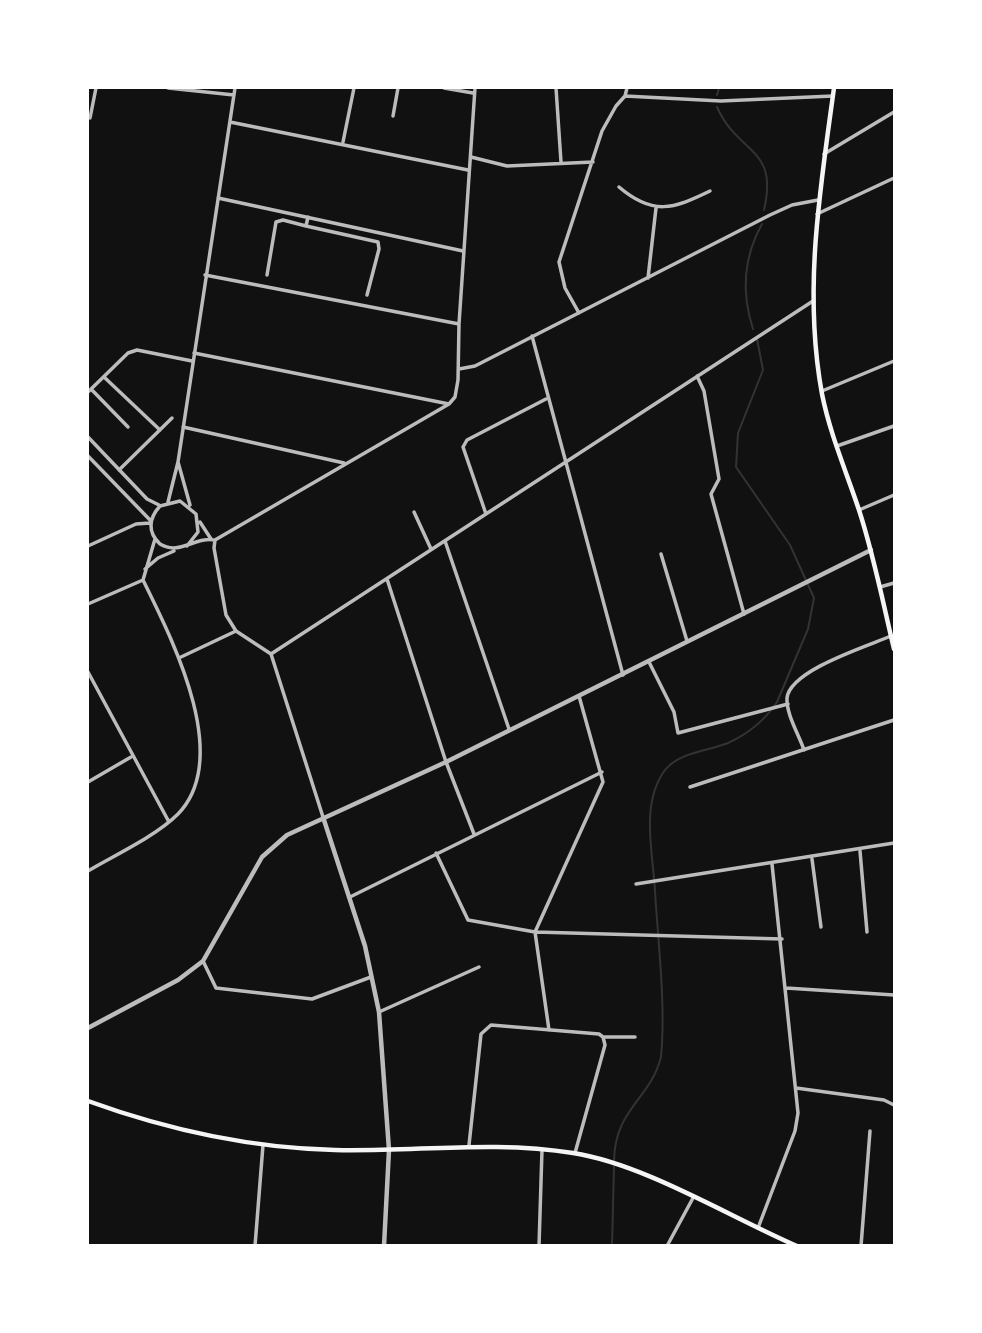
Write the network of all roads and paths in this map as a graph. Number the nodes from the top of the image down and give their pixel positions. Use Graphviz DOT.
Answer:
graph roads {
  1 [pos="96,88"];
  2 [pos="168,88"];
  3 [pos="235,88"];
  4 [pos="354,88"];
  5 [pos="398,88"];
  6 [pos="444,88"];
  7 [pos="475,88"];
  8 [pos="556,88"];
  9 [pos="627,88"];
  10 [pos="834,88"];
  11 [pos="474,94"];
  12 [pos="234,95"];
  13 [pos="625,96"];
  14 [pos="833,96"];
  15 [pos="894,112"];
  16 [pos="393,116"];
  17 [pos="90,118"];
  18 [pos="230,122"];
  19 [pos="343,142"];
  20 [pos="824,154"];
  21 [pos="471,157"];
  22 [pos="561,162"];
  23 [pos="593,162"];
  24 [pos="469,170"];
  25 [pos="894,178"];
  26 [pos="619,187"];
  27 [pos="710,191"];
  28 [pos="218,198"];
  29 [pos="818,200"];
  30 [pos="656,208"];
  31 [pos="816,215"];
  32 [pos="308,217"];
  33 [pos="306,226"];
  34 [pos="463,251"];
  35 [pos="205,275"];
  36 [pos="267,275"];
  37 [pos="648,278"];
  38 [pos="367,295"];
  39 [pos="813,301"];
  40 [pos="579,313"];
  41 [pos="459,324"];
  42 [pos="532,336"];
  43 [pos="194,353"];
  44 [pos="192,361"];
  45 [pos="894,361"];
  46 [pos="459,369"];
  47 [pos="698,376"];
  48 [pos="104,377"];
  49 [pos="89,391"];
  50 [pos="822,391"];
  51 [pos="546,399"];
  52 [pos="449,404"];
  53 [pos="172,418"];
  54 [pos="894,426"];
  55 [pos="128,427"];
  56 [pos="183,427"];
  57 [pos="159,430"];
  58 [pos="88,437"];
  59 [pos="836,447"];
  60 [pos="88,456"];
  61 [pos="178,462"];
  62 [pos="344,463"];
  63 [pos="565,463"];
  64 [pos="119,470"];
  65 [pos="894,495"];
  66 [pos="168,502"];
  67 [pos="160,506"];
  68 [pos="190,506"];
  69 [pos="859,510"];
  70 [pos="414,512"];
  71 [pos="486,513"];
  72 [pos="197,514"];
  73 [pos="151,522"];
  74 [pos="155,539"];
  75 [pos="213,540"];
  76 [pos="444,541"];
  77 [pos="88,546"];
  78 [pos="187,546"];
  79 [pos="179,549"];
  80 [pos="431,549"];
  81 [pos="872,550"];
  82 [pos="661,554"];
  83 [pos="144,570"];
  84 [pos="387,579"];
  85 [pos="143,580"];
  86 [pos="894,583"];
  87 [pos="880,587"];
  88 [pos="88,604"];
  89 [pos="744,615"];
  90 [pos="236,631"];
  91 [pos="891,636"];
  92 [pos="688,643"];
  93 [pos="894,649"];
  94 [pos="271,654"];
  95 [pos="180,657"];
  96 [pos="649,662"];
  97 [pos="88,673"];
  98 [pos="623,675"];
  99 [pos="579,696"];
  100 [pos="788,704"];
  101 [pos="894,720"];
  102 [pos="509,729"];
  103 [pos="804,750"];
  104 [pos="131,757"];
  105 [pos="446,762"];
  106 [pos="602,772"];
  107 [pos="88,782"];
  108 [pos="690,787"];
  109 [pos="323,817"];
  110 [pos="169,822"];
  111 [pos="474,834"];
  112 [pos="894,844"];
  113 [pos="860,851"];
  114 [pos="436,853"];
  115 [pos="812,859"];
  116 [pos="772,864"];
  117 [pos="88,871"];
  118 [pos="636,884"];
  119 [pos="348,898"];
  120 [pos="821,927"];
  121 [pos="535,932"];
  122 [pos="867,932"];
  123 [pos="782,939"];
  124 [pos="203,961"];
  125 [pos="479,967"];
  126 [pos="371,976"];
  127 [pos="786,988"];
  128 [pos="894,995"];
  129 [pos="379,1012"];
  130 [pos="88,1028"];
  131 [pos="549,1030"];
  132 [pos="603,1037"];
  133 [pos="635,1037"];
  134 [pos="796,1088"];
  135 [pos="88,1101"];
  136 [pos="894,1105"];
  137 [pos="870,1131"];
  138 [pos="263,1145"];
  139 [pos="469,1145"];
  140 [pos="389,1150"];
  141 [pos="542,1150"];
  142 [pos="575,1153"];
  143 [pos="693,1198"];
  144 [pos="757,1229"];
  145 [pos="255,1245"];
  146 [pos="384,1245"];
  147 [pos="539,1245"];
  148 [pos="667,1245"];
  149 [pos="794,1245"];
  150 [pos="861,1245"];
  1 -- 17 [label="street"];
  2 -- 12 [label="street"];
  3 -- 12 [label="street"];
  4 -- 19 [label="street"];
  5 -- 16 [label="street"];
  6 -- 11 [label="street"];
  7 -- 11 [label="street"];
  8 -- 22 [label="street"];
  9 -- 13 [label="street"];
  10 -- 14 [label="main road"];
  11 -- 21 [label="street"];
  12 -- 18 [label="street"];
  13 -- 14 [label="street"];
  13 -- 23 [label="street"];
  14 -- 20 [label="main road"];
  15 -- 20 [label="street"];
  18 -- 19 [label="street"];
  18 -- 28 [label="street"];
  19 -- 24 [label="street"];
  20 -- 29 [label="main road"];
  21 -- 22 [label="street"];
  21 -- 24 [label="street"];
  22 -- 23 [label="street"];
  23 -- 40 [label="street"];
  24 -- 34 [label="street"];
  25 -- 31 [label="street"];
  26 -- 30 [label="street"];
  27 -- 30 [label="street"];
  28 -- 32 [label="street"];
  28 -- 35 [label="street"];
  29 -- 31 [label="main road"];
  29 -- 37 [label="street"];
  30 -- 37 [label="street"];
  31 -- 39 [label="main road"];
  32 -- 33 [label="street"];
  32 -- 34 [label="street"];
  33 -- 36 [label="street"];
  33 -- 38 [label="street"];
  34 -- 41 [label="street"];
  35 -- 41 [label="street"];
  35 -- 43 [label="street"];
  37 -- 40 [label="street"];
  39 -- 47 [label="street"];
  39 -- 50 [label="main road"];
  40 -- 42 [label="street"];
  41 -- 46 [label="street"];
  42 -- 46 [label="street"];
  42 -- 51 [label="street"];
  43 -- 44 [label="street"];
  43 -- 52 [label="street"];
  44 -- 48 [label="street"];
  44 -- 56 [label="street"];
  45 -- 50 [label="street"];
  46 -- 52 [label="street"];
  47 -- 63 [label="street"];
  47 -- 89 [label="street"];
  48 -- 49 [label="street"];
  48 -- 57 [label="street"];
  49 -- 55 [label="street"];
  50 -- 59 [label="main road"];
  51 -- 63 [label="street"];
  51 -- 71 [label="street"];
  52 -- 62 [label="street"];
  53 -- 57 [label="street"];
  54 -- 59 [label="street"];
  56 -- 61 [label="street"];
  56 -- 62 [label="street"];
  57 -- 64 [label="street"];
  58 -- 64 [label="street"];
  59 -- 69 [label="main road"];
  60 -- 73 [label="street"];
  61 -- 66 [label="street"];
  61 -- 68 [label="street"];
  62 -- 75 [label="street"];
  63 -- 71 [label="street"];
  63 -- 98 [label="street"];
  64 -- 67 [label="street"];
  65 -- 69 [label="street"];
  66 -- 67 [label="street"];
  66 -- 68 [label="street"];
  67 -- 73 [label="street"];
  68 -- 72 [label="street"];
  69 -- 81 [label="main road"];
  70 -- 80 [label="street"];
  71 -- 76 [label="street"];
  72 -- 75 [label="street"];
  72 -- 78 [label="street"];
  73 -- 74 [label="street"];
  73 -- 77 [label="street"];
  74 -- 79 [label="street"];
  74 -- 83 [label="street"];
  75 -- 78 [label="street"];
  75 -- 90 [label="street"];
  76 -- 80 [label="street"];
  76 -- 102 [label="street"];
  78 -- 79 [label="street"];
  79 -- 83 [label="street"];
  80 -- 84 [label="street"];
  81 -- 87 [label="main road"];
  81 -- 89 [label="street"];
  82 -- 92 [label="street"];
  83 -- 85 [label="street"];
  84 -- 94 [label="street"];
  84 -- 105 [label="street"];
  85 -- 88 [label="street"];
  85 -- 95 [label="street"];
  86 -- 87 [label="street"];
  87 -- 91 [label="main road"];
  89 -- 92 [label="street"];
  90 -- 94 [label="street"];
  90 -- 95 [label="street"];
  91 -- 93 [label="main road"];
  91 -- 100 [label="street"];
  92 -- 96 [label="street"];
  94 -- 109 [label="street"];
  95 -- 110 [label="street"];
  96 -- 98 [label="street"];
  96 -- 100 [label="street"];
  97 -- 104 [label="street"];
  98 -- 99 [label="street"];
  99 -- 102 [label="street"];
  99 -- 106 [label="street"];
  100 -- 103 [label="street"];
  101 -- 103 [label="street"];
  102 -- 105 [label="street"];
  103 -- 108 [label="street"];
  104 -- 107 [label="street"];
  104 -- 110 [label="street"];
  105 -- 109 [label="street"];
  105 -- 111 [label="street"];
  106 -- 111 [label="street"];
  106 -- 121 [label="street"];
  109 -- 119 [label="street"];
  109 -- 124 [label="street"];
  110 -- 117 [label="street"];
  111 -- 114 [label="street"];
  112 -- 113 [label="street"];
  113 -- 115 [label="street"];
  113 -- 122 [label="street"];
  114 -- 119 [label="street"];
  114 -- 121 [label="street"];
  115 -- 116 [label="street"];
  115 -- 120 [label="street"];
  116 -- 118 [label="street"];
  116 -- 123 [label="street"];
  119 -- 126 [label="street"];
  121 -- 123 [label="street"];
  121 -- 131 [label="street"];
  123 -- 127 [label="street"];
  124 -- 126 [label="street"];
  124 -- 130 [label="street"];
  125 -- 129 [label="street"];
  126 -- 129 [label="street"];
  127 -- 128 [label="street"];
  127 -- 134 [label="street"];
  129 -- 140 [label="street"];
  131 -- 132 [label="street"];
  131 -- 139 [label="street"];
  132 -- 133 [label="street"];
  132 -- 142 [label="street"];
  134 -- 136 [label="street"];
  134 -- 144 [label="street"];
  135 -- 138 [label="main road"];
  137 -- 150 [label="street"];
  138 -- 140 [label="main road"];
  138 -- 145 [label="street"];
  139 -- 140 [label="main road"];
  139 -- 141 [label="main road"];
  140 -- 146 [label="street"];
  141 -- 142 [label="main road"];
  141 -- 147 [label="street"];
  142 -- 143 [label="main road"];
  143 -- 144 [label="main road"];
  143 -- 148 [label="street"];
  144 -- 149 [label="main road"];
}
